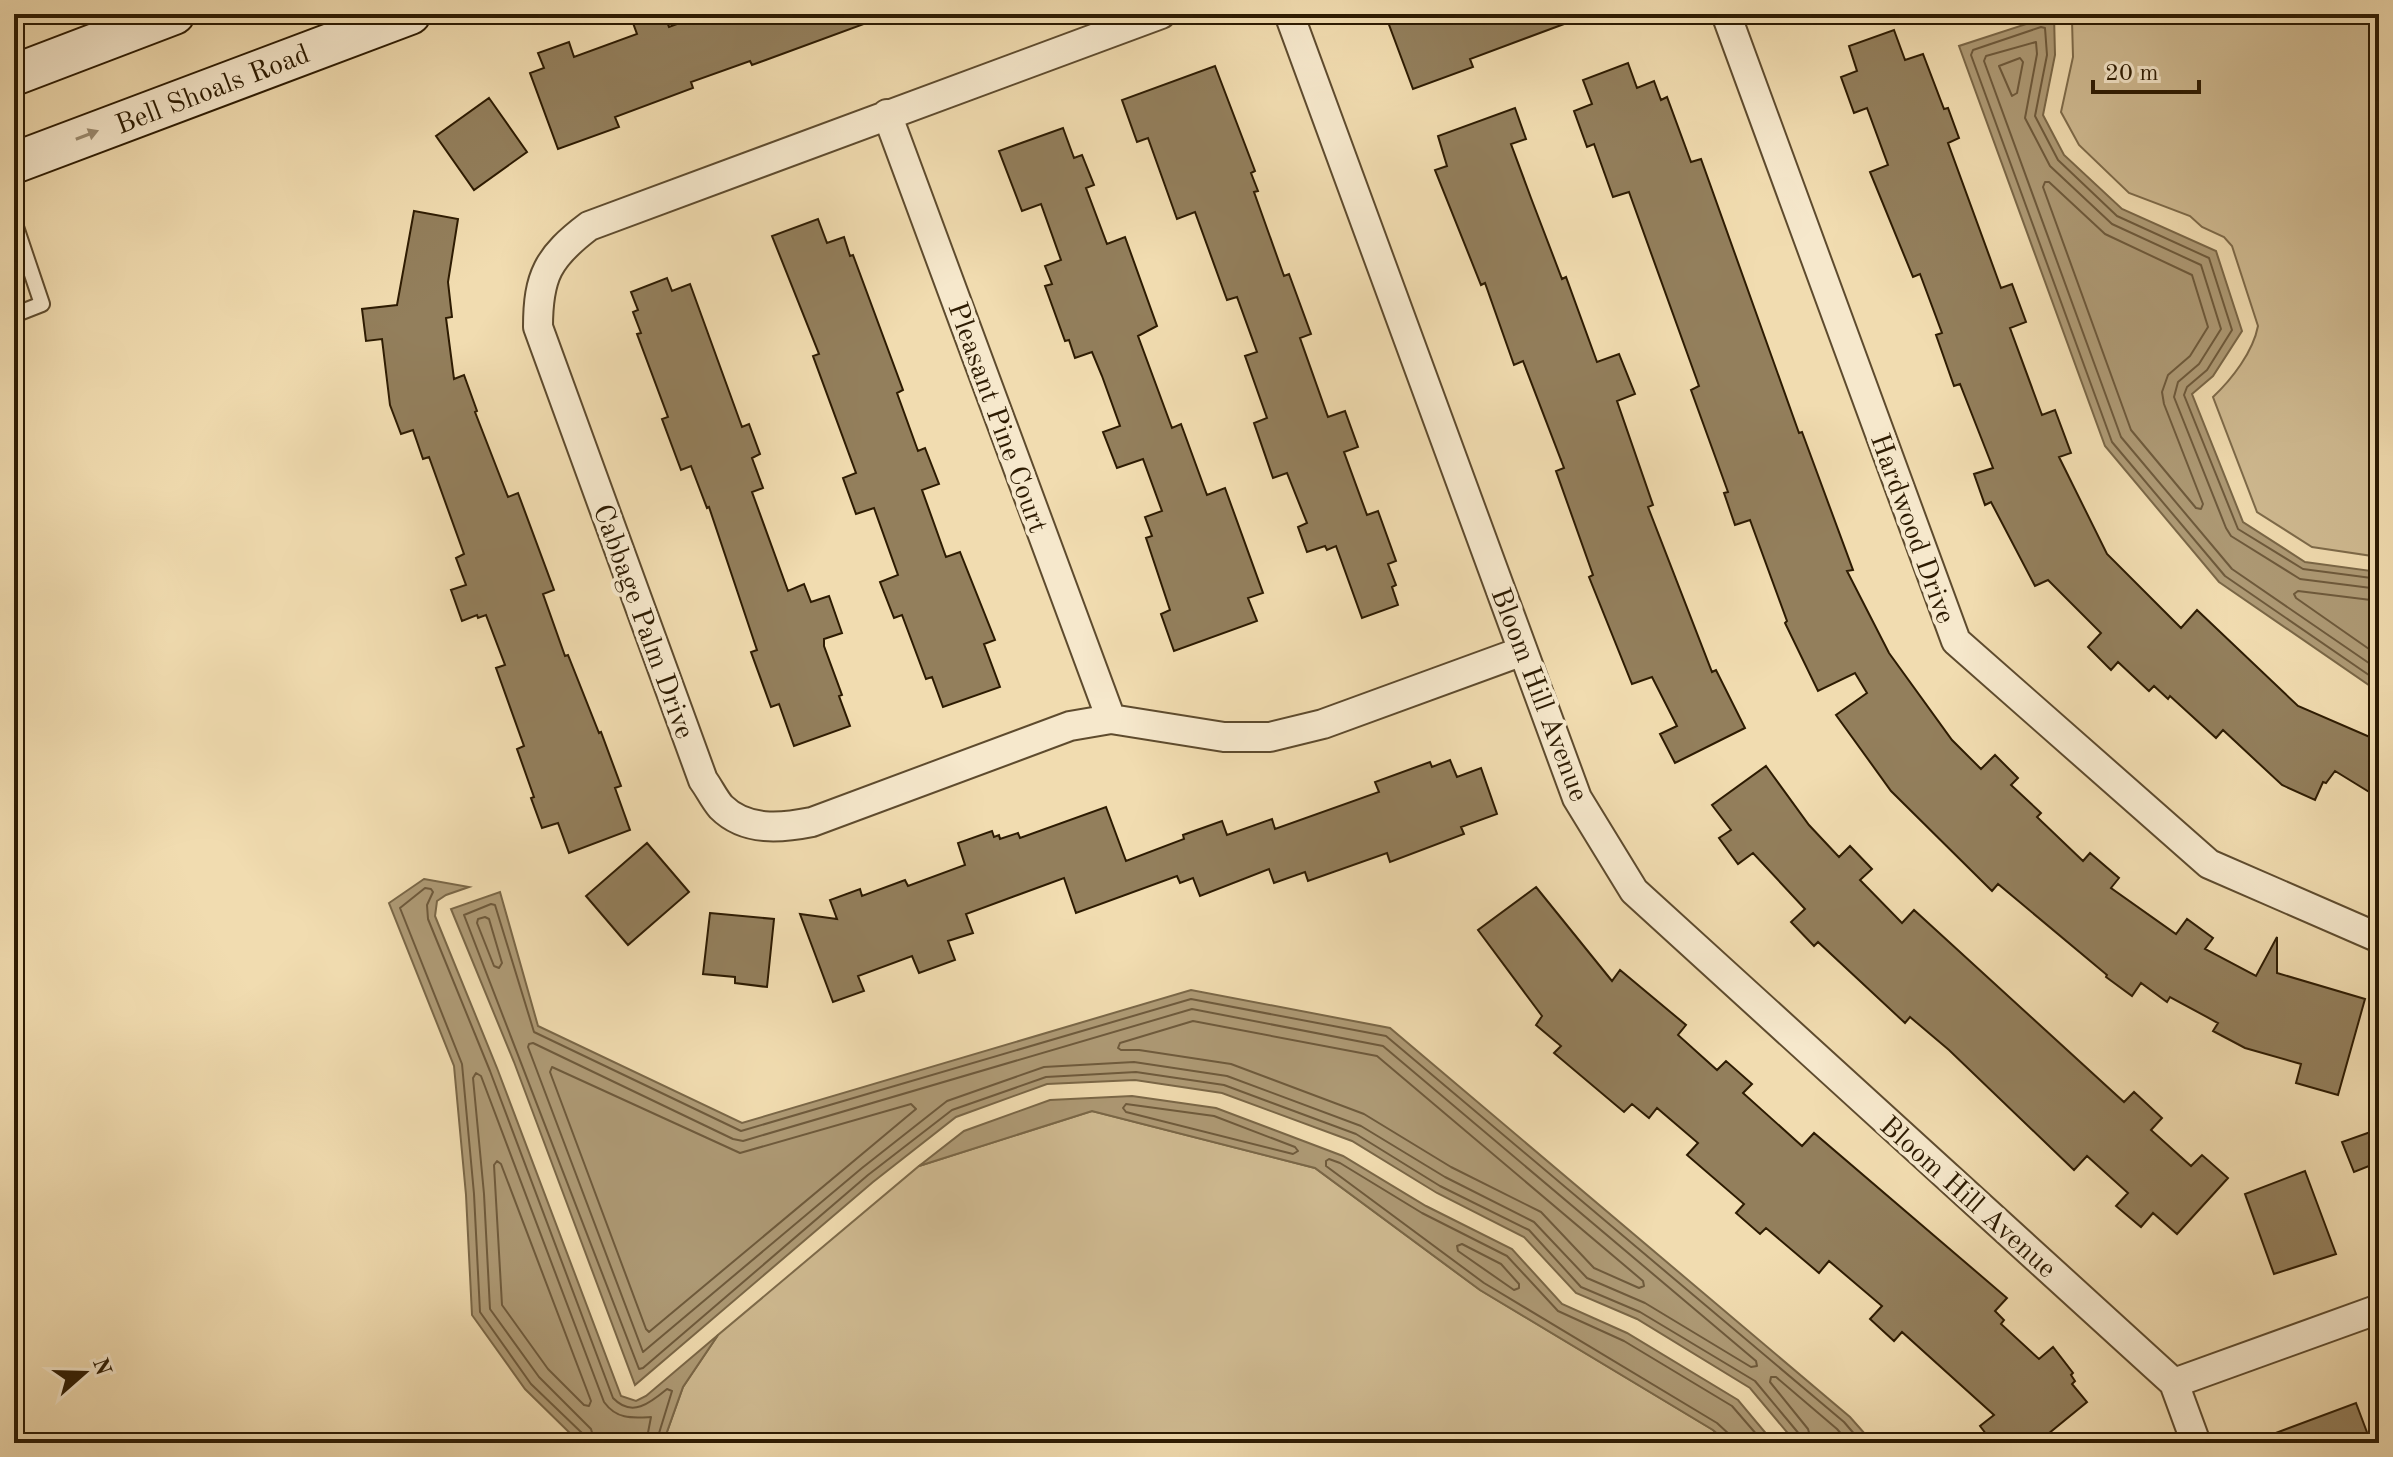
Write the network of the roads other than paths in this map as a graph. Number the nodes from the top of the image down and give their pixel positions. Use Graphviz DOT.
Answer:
graph roads {
  1 [pos="174,14"];
  2 [pos="410,14"];
  3 [pos="1161,14"];
  4 [pos="1289,14"];
  5 [pos="1726,14"];
  6 [pos="14,75"];
  7 [pos="887,114"];
  8 [pos="14,163"];
  9 [pos="14,221"];
  10 [pos="14,315"];
  11 [pos="1523,651"];
  12 [pos="1111,719"];
  13 [pos="2379,938"];
  14 [pos="2379,1309"];
  15 [pos="2174,1383"];
  16 [pos="2196,1443"];
  1 -- 6 [label="main road"];
  8 -- 2 [label="main road, Bell Shoals Road, one-way"];
  3 -- 7 [label="street, Cabbage Palm Drive"];
  4 -- 11 [label="street, Bloom Hill Avenue"];
  5 -- 13 [label="street, Hardwood Drive"];
  7 -- 12 [label="street, Pleasant Pine Court"];
  7 -- 12 [label="street, Cabbage Palm Drive"];
  9 -- 10 [label="lane"];
  11 -- 12 [label="street, Cabbage Palm Drive"];
  11 -- 15 [label="street, Bloom Hill Avenue"];
  14 -- 15 [label="street"];
  15 -- 16 [label="street, Bloom Hill Avenue"];
}
